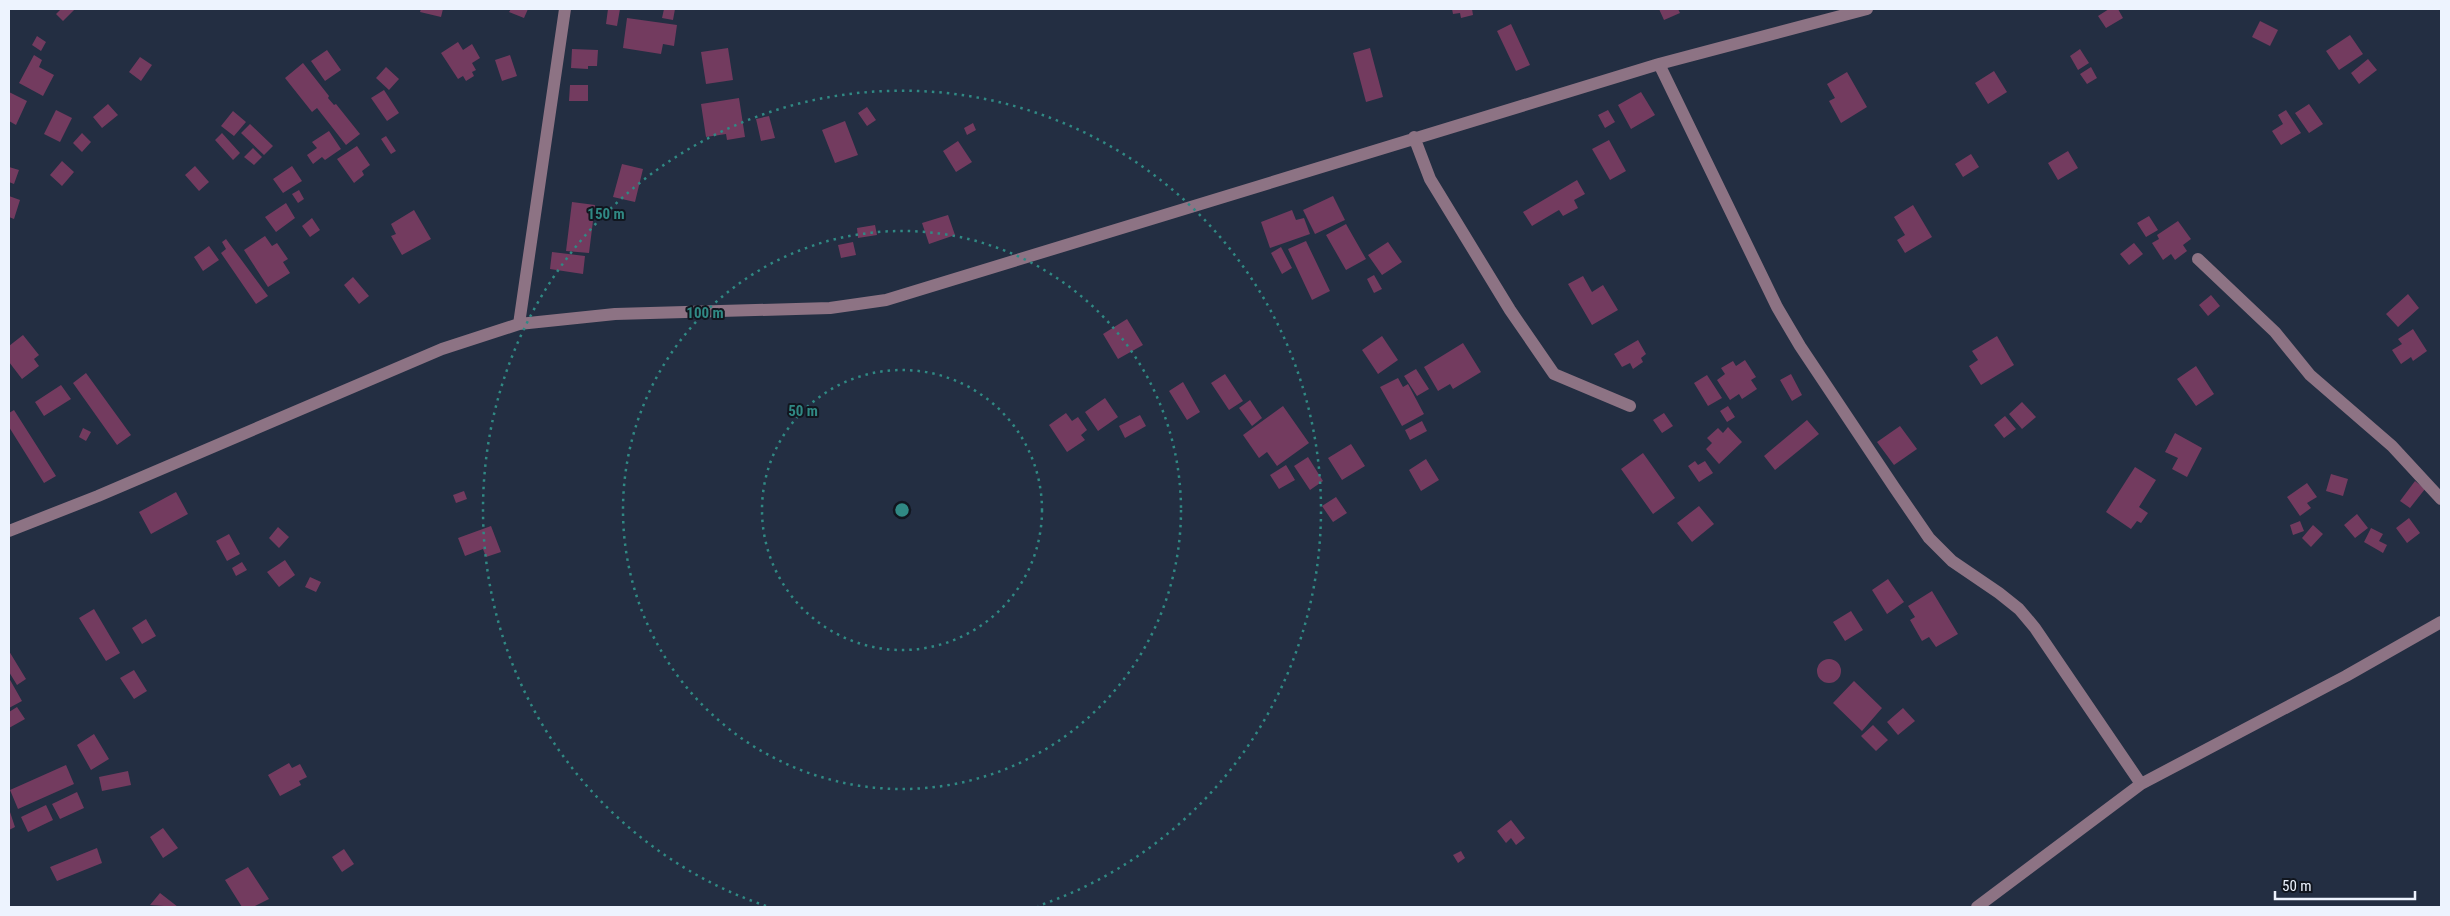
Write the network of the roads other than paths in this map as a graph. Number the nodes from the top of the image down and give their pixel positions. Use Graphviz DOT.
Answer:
graph roads {
  1 [pos="565,9"];
  2 [pos="1867,9"];
  3 [pos="1659,64"];
  4 [pos="1414,138"];
  5 [pos="2198,259"];
  6 [pos="519,324"];
  7 [pos="1630,406"];
  8 [pos="2441,499"];
  9 [pos="9,531"];
  10 [pos="2441,622"];
  11 [pos="2141,784"];
  12 [pos="1977,907"];
  1 -- 6 [label="street"];
  2 -- 3 [label="street"];
  3 -- 4 [label="street"];
  3 -- 11 [label="street"];
  4 -- 6 [label="street"];
  4 -- 7 [label="street"];
  5 -- 8 [label="street"];
  6 -- 9 [label="street"];
  10 -- 11 [label="street"];
  11 -- 12 [label="street"];
}
